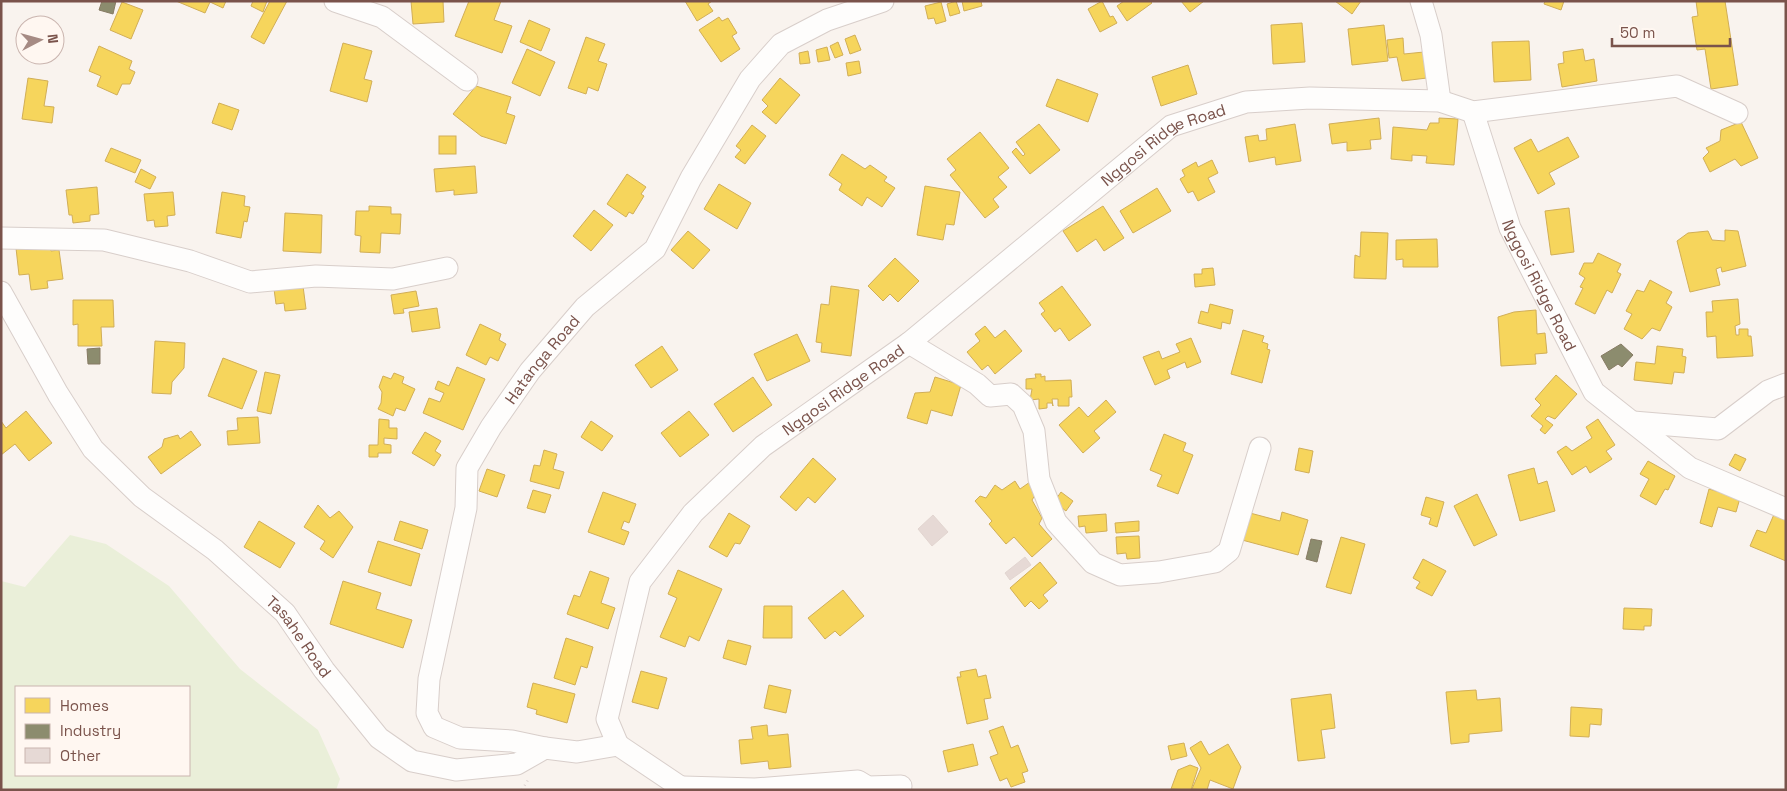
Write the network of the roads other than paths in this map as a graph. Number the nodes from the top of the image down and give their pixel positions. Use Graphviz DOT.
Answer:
graph roads {
  1 [pos="335,1"];
  2 [pos="883,1"];
  3 [pos="1421,1"];
  4 [pos="467,80"];
  5 [pos="1440,101"];
  6 [pos="1473,112"];
  7 [pos="1737,112"];
  8 [pos="1,238"];
  9 [pos="447,268"];
  10 [pos="1,292"];
  11 [pos="909,343"];
  12 [pos="1786,384"];
  13 [pos="1634,422"];
  14 [pos="1260,448"];
  15 [pos="1786,509"];
  16 [pos="618,745"];
  17 [pos="545,748"];
  18 [pos="901,786"];
  19 [pos="684,788"];
  1 -- 4 [label="street"];
  2 -- 17 [label="street, Hatanga Road"];
  3 -- 5 [label="street"];
  5 -- 6 [label="street, Nggosi Ridge Road"];
  5 -- 11 [label="street, Nggosi Ridge Road"];
  6 -- 7 [label="street"];
  6 -- 13 [label="street, Nggosi Ridge Road"];
  8 -- 9 [label="street"];
  10 -- 17 [label="street, Tasahe Road"];
  11 -- 14 [label="street"];
  11 -- 16 [label="street, Nggosi Ridge Road"];
  12 -- 13 [label="street"];
  13 -- 15 [label="street, Nggosi Ridge Road"];
  16 -- 17 [label="street"];
  16 -- 19 [label="street"];
  18 -- 19 [label="street"];
}
